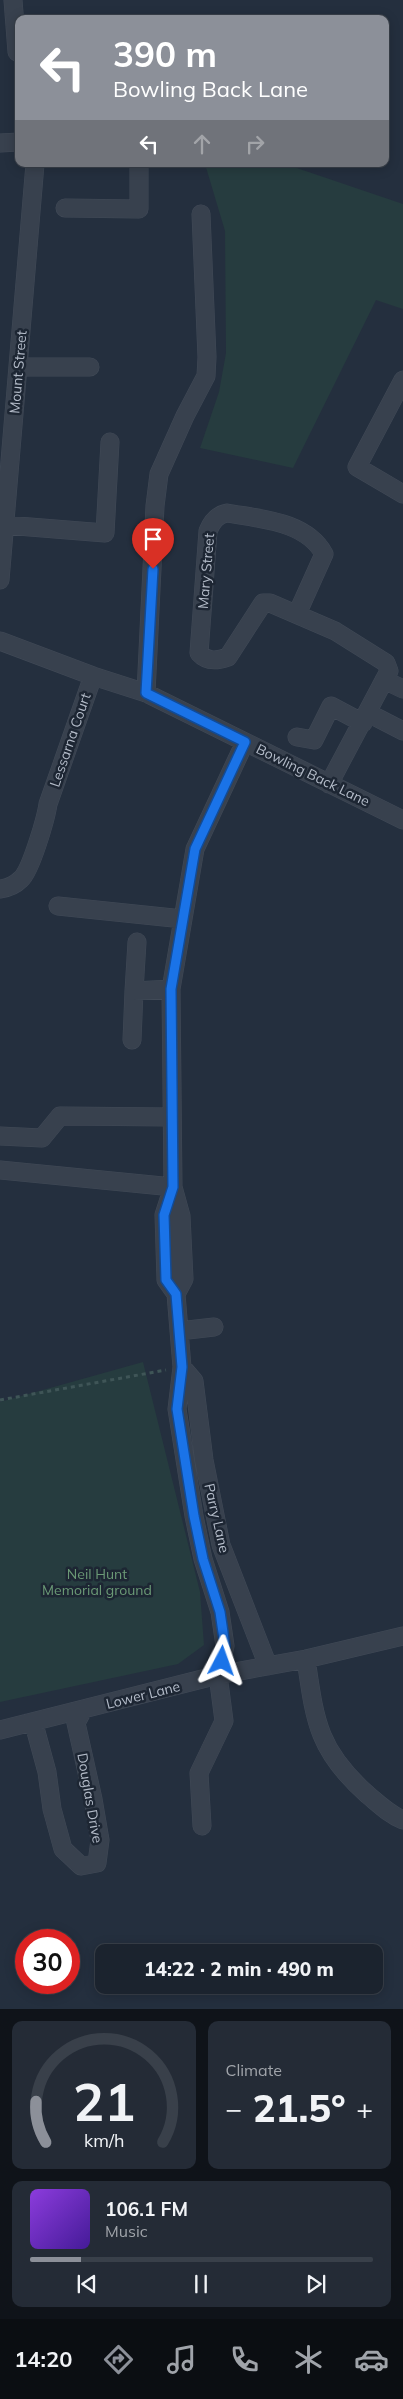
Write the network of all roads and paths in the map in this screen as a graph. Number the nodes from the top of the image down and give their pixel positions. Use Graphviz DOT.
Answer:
graph roads {
  1 [pos="13,0"];
  2 [pos="15,26"];
  3 [pos="15,142"];
  4 [pos="0,143"];
  5 [pos="35,167"];
  6 [pos="139,167"];
  7 [pos="65,208"];
  8 [pos="201,214"];
  9 [pos="18,367"];
  10 [pos="90,367"];
  11 [pos="403,380"];
  12 [pos="110,442"];
  13 [pos="403,494"];
  14 [pos="4,525"];
  15 [pos="0,580"];
  16 [pos="297,614"];
  17 [pos="0,641"];
  18 [pos="93,676"];
  19 [pos="384,680"];
  20 [pos="403,689"];
  21 [pos="146,693"];
  22 [pos="365,718"];
  23 [pos="403,731"];
  24 [pos="297,738"];
  25 [pos="245,742"];
  26 [pos="329,784"];
  27 [pos="403,820"];
  28 [pos="0,889"];
  29 [pos="58,906"];
  30 [pos="183,919"];
  31 [pos="137,942"];
  32 [pos="171,989"];
  33 [pos="134,991"];
  34 [pos="132,1040"];
  35 [pos="172,1117"];
  36 [pos="0,1136"];
  37 [pos="0,1170"];
  38 [pos="173,1187"];
  39 [pos="214,1327"];
  40 [pos="179,1331"];
  41 [pos="182,1367"];
  42 [pos="0,1400"];
  43 [pos="403,1636"];
  44 [pos="306,1659"];
  45 [pos="268,1666"];
  46 [pos="218,1675"];
  47 [pos="83,1710"];
  48 [pos="27,1723"];
  49 [pos="0,1730"];
  50 [pos="403,1820"];
  51 [pos="202,1826"];
  1 -- 2 [label="street"];
  3 -- 4 [label="street"];
  5 -- 9 [label="street, Mount Street"];
  6 -- 7 [label="street"];
  8 -- 21 [label="street"];
  9 -- 10 [label="street"];
  9 -- 14 [label="street, Mount Street"];
  11 -- 13 [label="street"];
  12 -- 14 [label="street"];
  14 -- 15 [label="street, Mount Street"];
  16 -- 16 [label="street, Mary Street"];
  16 -- 19 [label="street, Mary Street"];
  17 -- 18 [label="street, Bowling Back Lane"];
  18 -- 21 [label="street, Bowling Back Lane"];
  18 -- 28 [label="street, Lessarna Court"];
  19 -- 20 [label="street"];
  19 -- 22 [label="street"];
  21 -- 25 [label="street, Bowling Back Lane"];
  22 -- 23 [label="street"];
  22 -- 24 [label="street"];
  22 -- 26 [label="street"];
  25 -- 26 [label="street, Bowling Back Lane"];
  25 -- 30 [label="street, Parry Lane"];
  26 -- 27 [label="street, Bowling Back Lane"];
  29 -- 30 [label="street"];
  30 -- 32 [label="street, Parry Lane"];
  31 -- 33 [label="street"];
  32 -- 33 [label="street"];
  32 -- 35 [label="street, Parry Lane"];
  33 -- 34 [label="street"];
  35 -- 36 [label="street"];
  35 -- 38 [label="street, Parry Lane"];
  37 -- 38 [label="street"];
  38 -- 40 [label="street, Parry Lane"];
  39 -- 40 [label="street"];
  40 -- 41 [label="street, Parry Lane"];
  41 -- 42 [label="path"];
  41 -- 45 [label="street, Parry Lane"];
  41 -- 46 [label="street, Parry Lane"];
  43 -- 44 [label="street, Lower Lane"];
  44 -- 45 [label="street, Lower Lane"];
  44 -- 50 [label="street"];
  45 -- 46 [label="street, Lower Lane"];
  46 -- 47 [label="street, Lower Lane"];
  46 -- 51 [label="street"];
  47 -- 48 [label="street, Lower Lane"];
  47 -- 48 [label="street, Douglas Drive"];
  48 -- 49 [label="street, Lower Lane"];
}
